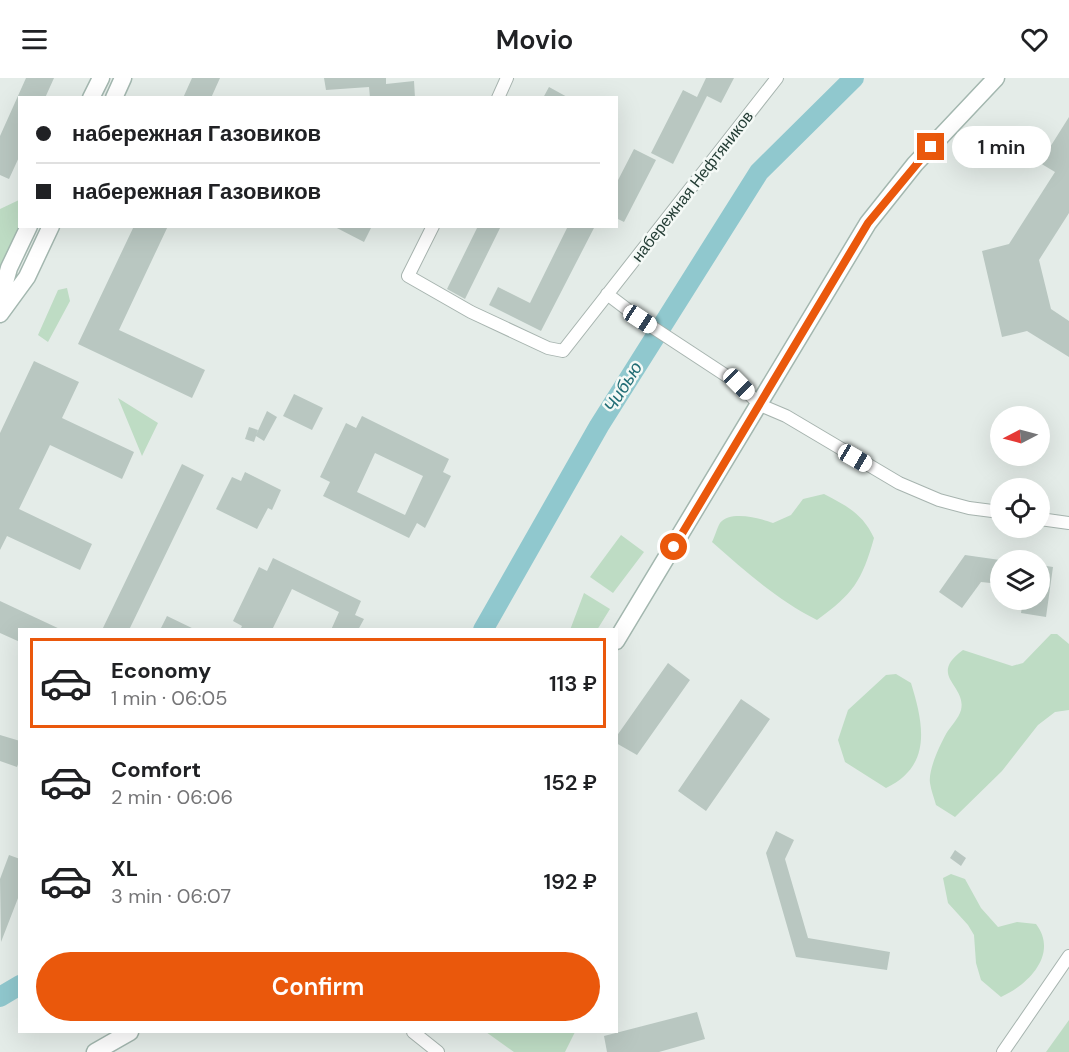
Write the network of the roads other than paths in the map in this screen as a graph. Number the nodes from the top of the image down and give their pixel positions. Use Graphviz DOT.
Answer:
graph roads {
  1 [pos="101,78"];
  2 [pos="123,78"];
  3 [pos="507,78"];
  4 [pos="777,78"];
  5 [pos="996,78"];
  6 [pos="92,96"];
  7 [pos="115,96"];
  8 [pos="499,96"];
  9 [pos="28,228"];
  10 [pos="50,228"];
  11 [pos="432,228"];
  12 [pos="606,294"];
  13 [pos="0,300"];
  14 [pos="0,314"];
  15 [pos="760,405"];
  16 [pos="990,511"];
  17 [pos="1050,520"];
  18 [pos="1069,523"];
  19 [pos="618,638"];
  20 [pos="1069,956"];
  21 [pos="128,1033"];
  22 [pos="414,1033"];
  23 [pos="95,1052"];
  24 [pos="438,1052"];
  25 [pos="1003,1052"];
  1 -- 6 [label="main road"];
  2 -- 7 [label="main road"];
  3 -- 8 [label="street"];
  4 -- 12 [label="street, набережная Нефтяников"];
  5 -- 15 [label="main road"];
  9 -- 13 [label="main road"];
  10 -- 14 [label="main road"];
  11 -- 12 [label="street, набережная Нефтяников"];
  12 -- 15 [label="street"];
  15 -- 16 [label="street"];
  15 -- 19 [label="main road"];
  17 -- 18 [label="street"];
  20 -- 25 [label="street"];
  21 -- 23 [label="main road"];
  22 -- 24 [label="street"];
}
